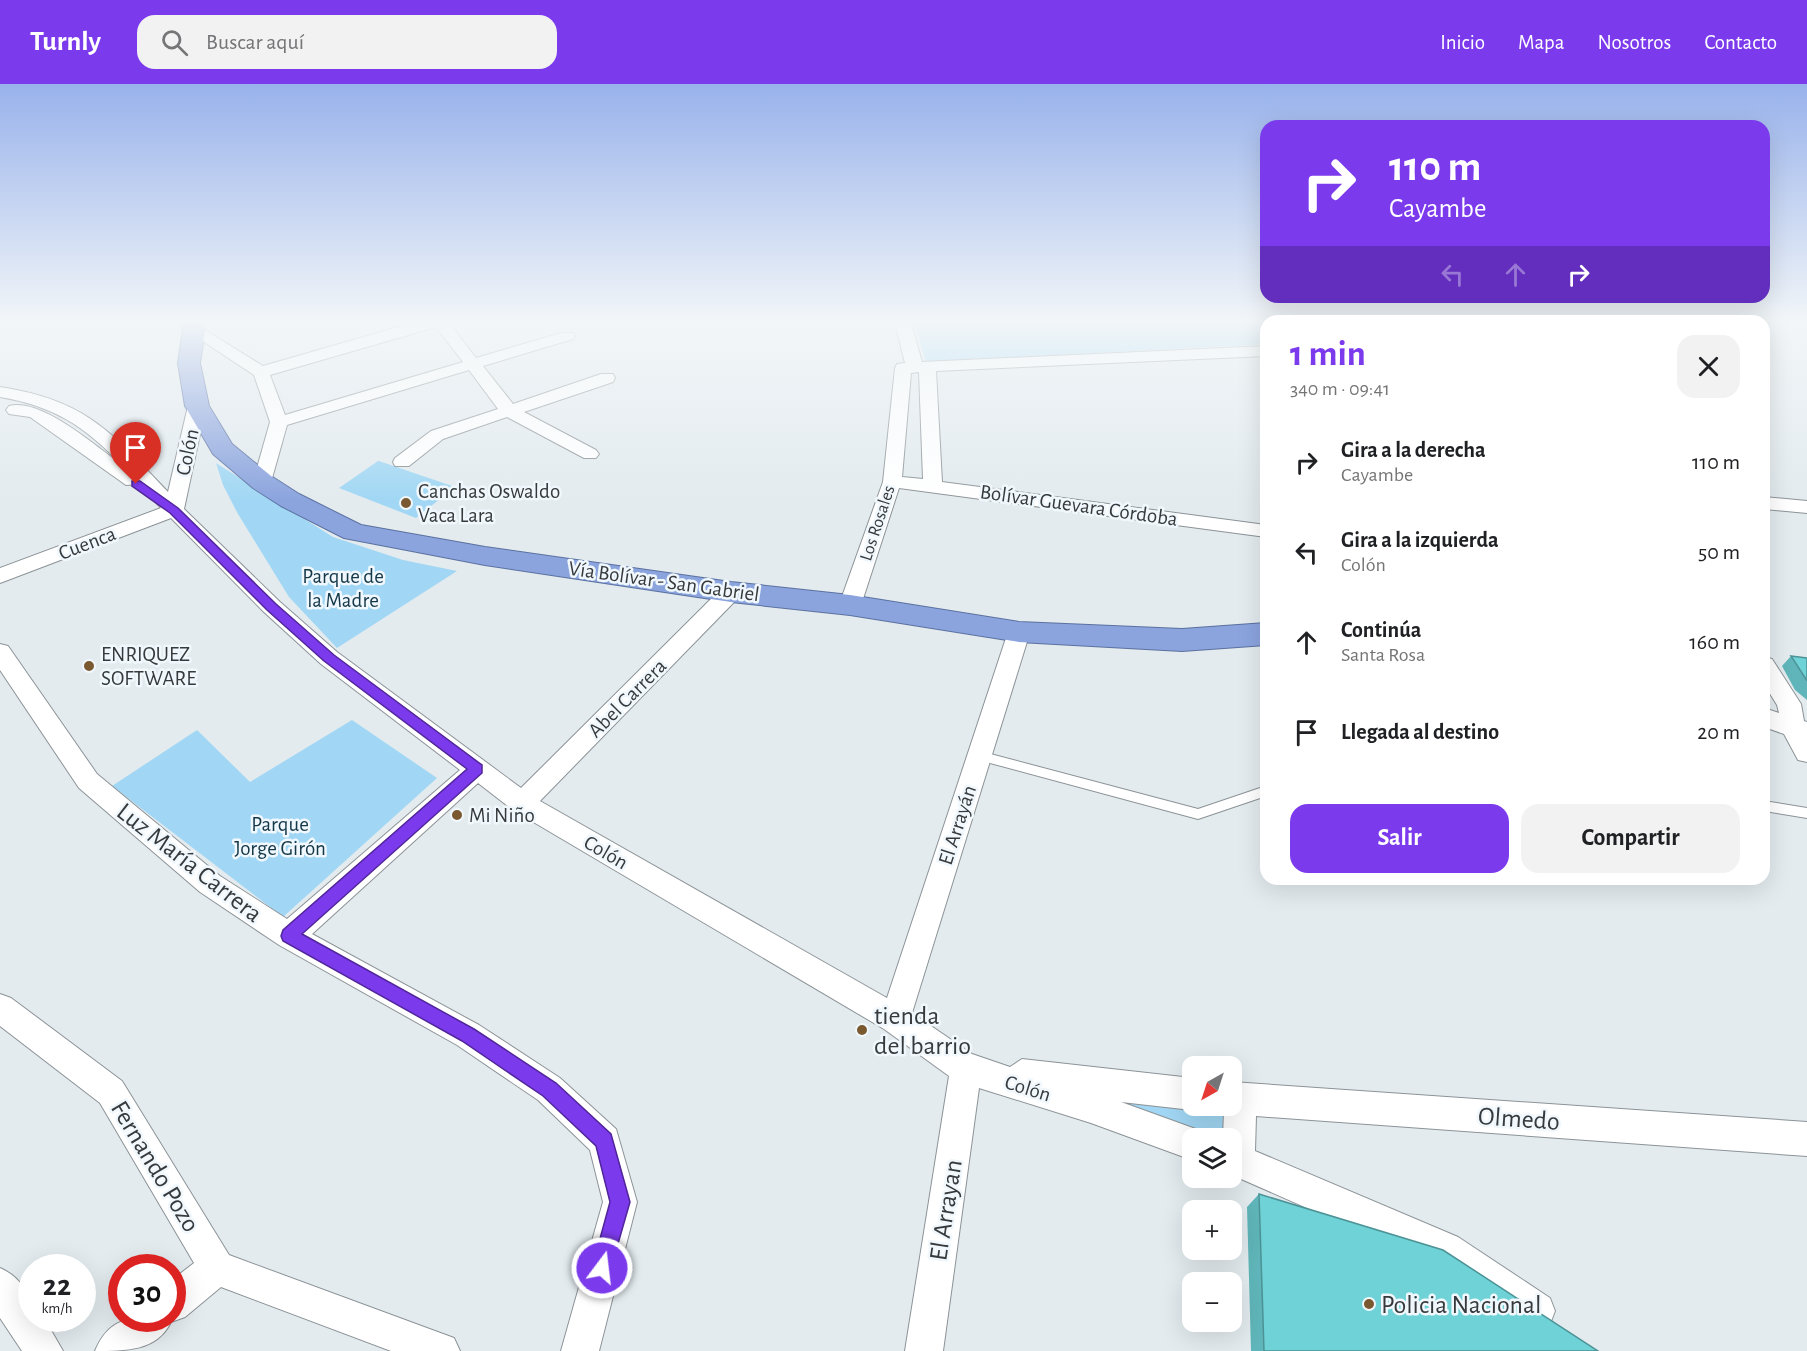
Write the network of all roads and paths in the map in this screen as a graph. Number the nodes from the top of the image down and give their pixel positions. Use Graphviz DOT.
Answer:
graph roads {
  1 [pos="193,382"];
  2 [pos="265,382"];
  3 [pos="412,382"];
  4 [pos="487,382"];
  5 [pos="595,382"];
  6 [pos="912,382"];
  7 [pos="917,382"];
  8 [pos="0,392"];
  9 [pos="197,406"];
  10 [pos="0,407"];
  11 [pos="509,411"];
  12 [pos="279,422"];
  13 [pos="590,453"];
  14 [pos="402,462"];
  15 [pos="262,482"];
  16 [pos="892,482"];
  17 [pos="933,486"];
  18 [pos="1770,504"];
  19 [pos="1807,507"];
  20 [pos="174,510"];
  21 [pos="1260,530"];
  22 [pos="0,576"];
  23 [pos="731,592"];
  24 [pos="850,605"];
  25 [pos="1020,632"];
  26 [pos="1260,634"];
  27 [pos="0,652"];
  28 [pos="1770,674"];
  29 [pos="1770,719"];
  30 [pos="1800,729"];
  31 [pos="1807,753"];
  32 [pos="979,756"];
  33 [pos="477,769"];
  34 [pos="1260,793"];
  35 [pos="522,803"];
  36 [pos="1770,807"];
  37 [pos="1807,813"];
  38 [pos="289,936"];
  39 [pos="0,1008"];
  40 [pos="895,1019"];
  41 [pos="966,1069"];
  42 [pos="1182,1093"];
  43 [pos="1242,1099"];
  44 [pos="1807,1138"];
  45 [pos="1182,1140"];
  46 [pos="1242,1162"];
  47 [pos="217,1268"];
  48 [pos="0,1287"];
  49 [pos="186,1293"];
  50 [pos="137,1332"];
  51 [pos="1568,1332"];
  52 [pos="45,1351"];
  53 [pos="114,1351"];
  54 [pos="441,1351"];
  55 [pos="579,1351"];
  56 [pos="924,1351"];
  1 -- 9 [label="highway, Vía Bolívar - San Gabriel"];
  2 -- 12 [label="street"];
  3 -- 12 [label="street"];
  4 -- 11 [label="street"];
  5 -- 11 [label="street"];
  6 -- 16 [label="street, Los Rosales"];
  7 -- 17 [label="street"];
  8 -- 20 [label="street"];
  9 -- 15 [label="highway, Vía Bolívar - San Gabriel"];
  9 -- 20 [label="street, Colón"];
  10 -- 20 [label="street"];
  11 -- 13 [label="street"];
  11 -- 14 [label="street"];
  12 -- 15 [label="street"];
  15 -- 23 [label="highway, Vía Bolívar - San Gabriel"];
  16 -- 17 [label="street, Bolívar Guevara Córdoba"];
  16 -- 24 [label="street, Los Rosales"];
  17 -- 21 [label="street, Bolívar Guevara Córdoba"];
  18 -- 19 [label="street"];
  20 -- 22 [label="street, Cuenca"];
  20 -- 33 [label="street, Colón"];
  23 -- 24 [label="highway, Vía Bolívar - San Gabriel"];
  23 -- 35 [label="street, Abel Carrera"];
  24 -- 25 [label="highway, Vía Bolívar - San Gabriel"];
  25 -- 26 [label="highway, Vía Bolívar - San Gabriel"];
  25 -- 32 [label="street, El Arrayán"];
  27 -- 38 [label="street, Luz María Carrera"];
  28 -- 30 [label="street"];
  29 -- 30 [label="street"];
  30 -- 31 [label="street"];
  32 -- 34 [label="lane"];
  32 -- 40 [label="street, El Arrayán"];
  33 -- 35 [label="street, Colón"];
  33 -- 38 [label="street"];
  35 -- 40 [label="street, Colón"];
  36 -- 37 [label="lane"];
  38 -- 55 [label="street, Luz María Carrera"];
  39 -- 47 [label="street, Fernando Pozo"];
  40 -- 41 [label="street, Colón"];
  41 -- 42 [label="street"];
  41 -- 45 [label="street, Colón"];
  41 -- 56 [label="street, El Arrayan"];
  43 -- 44 [label="street, Olmedo"];
  46 -- 51 [label="street"];
  47 -- 49 [label="street"];
  47 -- 54 [label="street"];
  48 -- 52 [label="street"];
  50 -- 53 [label="street"];
}
